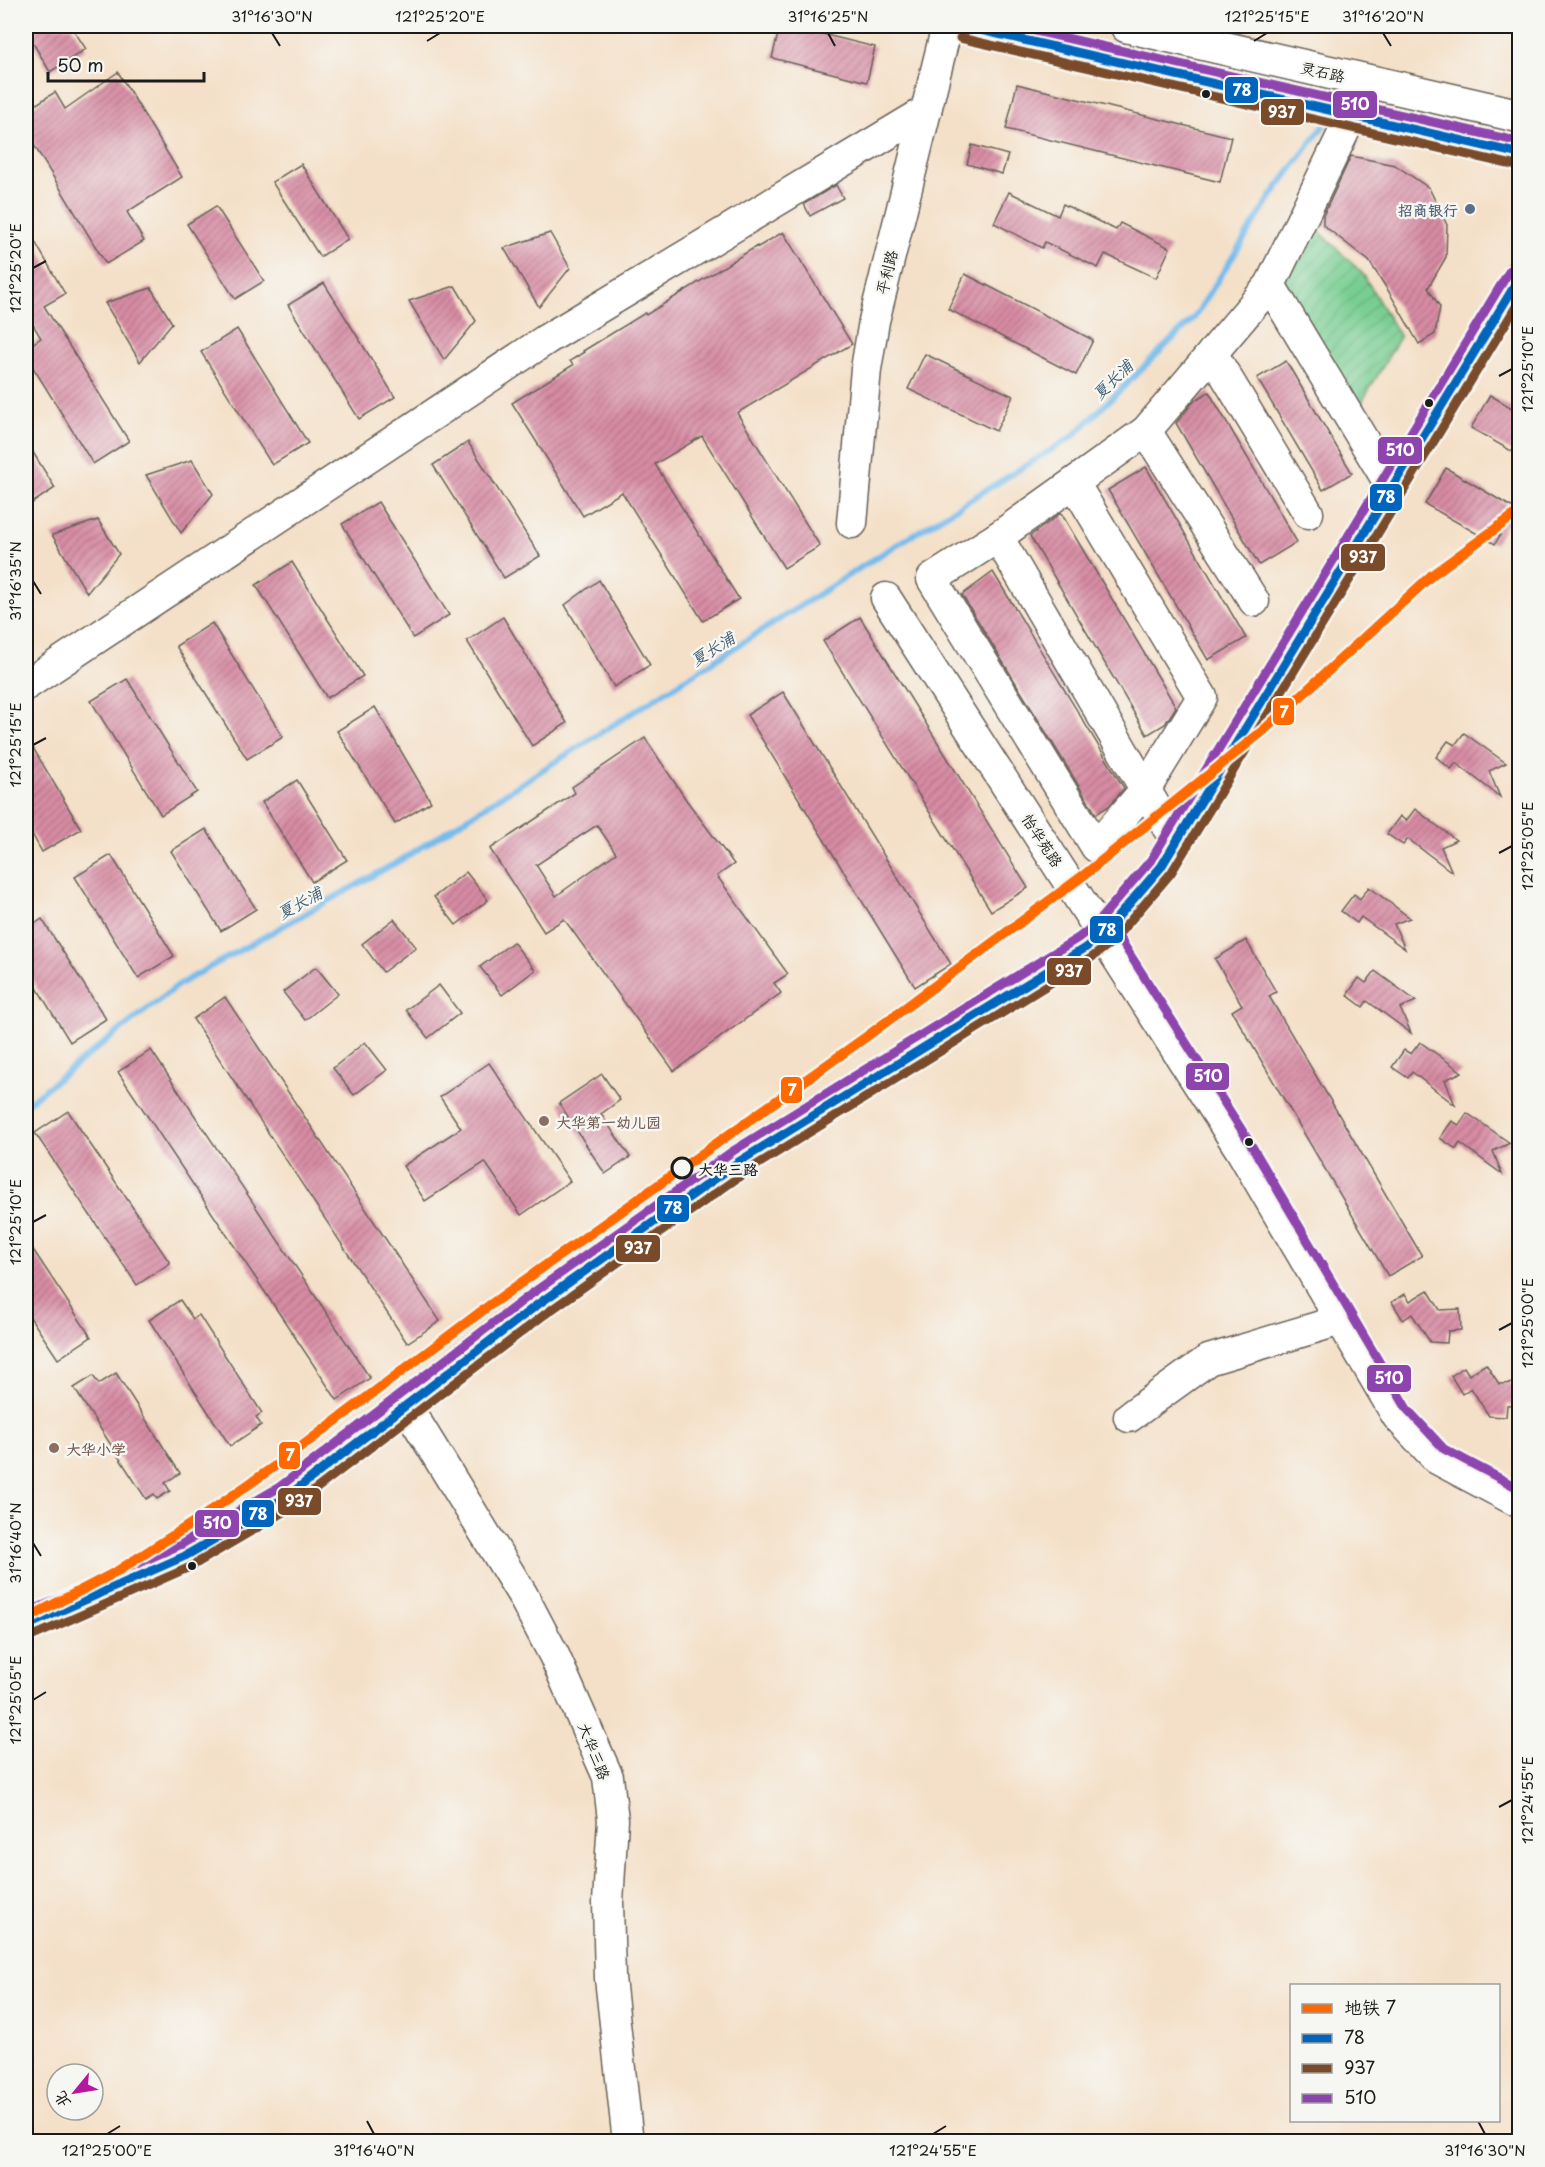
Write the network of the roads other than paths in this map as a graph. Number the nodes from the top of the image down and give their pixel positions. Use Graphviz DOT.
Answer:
graph roads {
  1 [pos="947,26"];
  2 [pos="963,26"];
  3 [pos="1127,26"];
  4 [pos="926,111"];
  5 [pos="1352,115"];
  6 [pos="1520,116"];
  7 [pos="1520,153"];
  8 [pos="1520,276"];
  9 [pos="1270,285"];
  10 [pos="1212,353"];
  11 [pos="1146,431"];
  12 [pos="1074,483"];
  13 [pos="1392,488"];
  14 [pos="1308,513"];
  15 [pos="852,523"];
  16 [pos="998,537"];
  17 [pos="886,598"];
  18 [pos="1254,601"];
  19 [pos="26,685"];
  20 [pos="1145,790"];
  21 [pos="1176,842"];
  22 [pos="1103,934"];
  23 [pos="1341,1320"];
  24 [pos="406,1405"];
  25 [pos="1129,1417"];
  26 [pos="1520,1503"];
  27 [pos="26,1626"];
  28 [pos="628,2142"];
  1 -- 4 [label="street, 平利路"];
  2 -- 5 [label="main road"];
  3 -- 6 [label="main road, 灵石路"];
  4 -- 15 [label="street, 平利路"];
  4 -- 19 [label="street"];
  5 -- 7 [label="main road"];
  5 -- 9 [label="street"];
  8 -- 13 [label="main road"];
  9 -- 10 [label="street"];
  9 -- 13 [label="street"];
  10 -- 11 [label="street"];
  10 -- 14 [label="street"];
  11 -- 12 [label="street"];
  11 -- 18 [label="street"];
  12 -- 16 [label="street"];
  12 -- 20 [label="street"];
  13 -- 21 [label="main road"];
  16 -- 20 [label="street"];
  16 -- 20 [label="street"];
  17 -- 22 [label="street, 怡华苑路"];
  20 -- 21 [label="street"];
  21 -- 22 [label="main road"];
  22 -- 23 [label="street, 怡华苑路"];
  22 -- 24 [label="main road"];
  23 -- 25 [label="street"];
  23 -- 26 [label="street, 怡华苑路"];
  24 -- 27 [label="main road"];
  24 -- 28 [label="street, 大华三路"];
}
